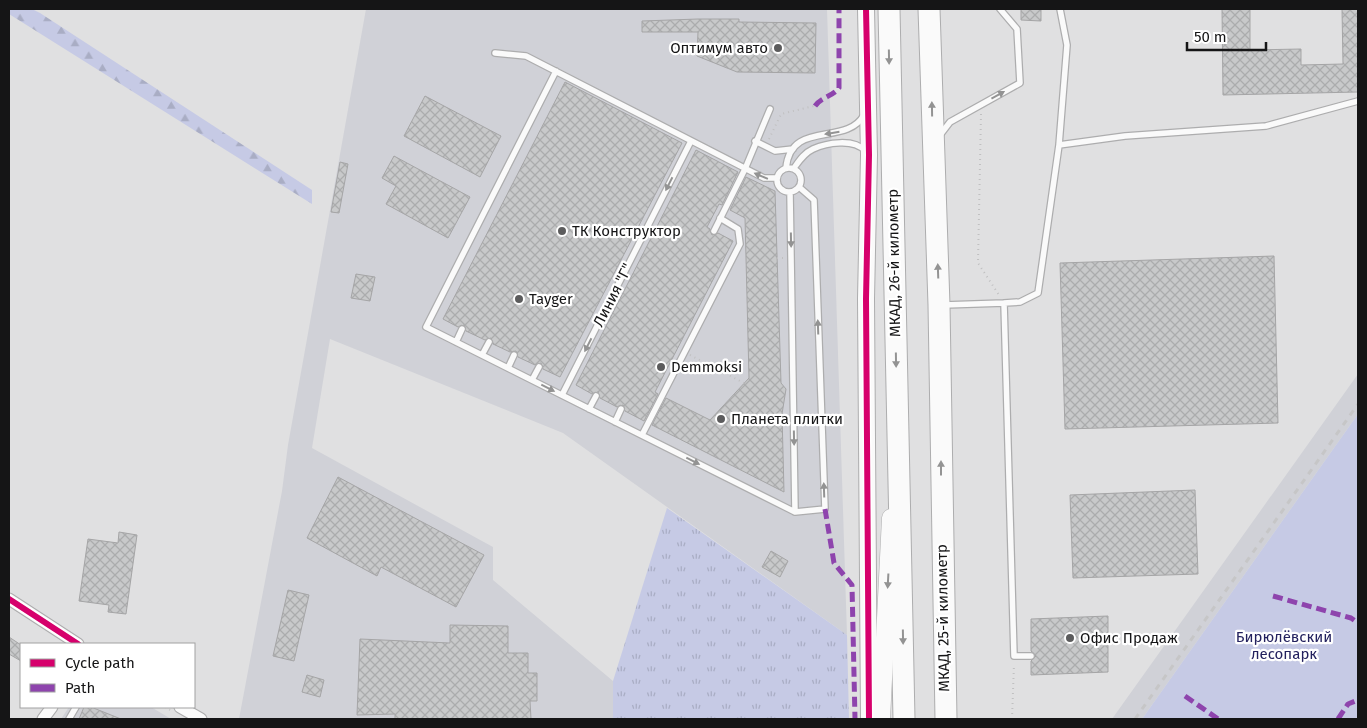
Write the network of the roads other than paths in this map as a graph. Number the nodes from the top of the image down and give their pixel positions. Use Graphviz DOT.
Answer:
graph roads {
  1 [pos="866,9"];
  2 [pos="888,9"];
  3 [pos="929,9"];
  4 [pos="1000,9"];
  5 [pos="1060,9"];
  6 [pos="495,53"];
  7 [pos="556,71"];
  8 [pos="1358,101"];
  9 [pos="868,106"];
  10 [pos="770,109"];
  11 [pos="692,141"];
  12 [pos="755,141"];
  13 [pos="932,144"];
  14 [pos="1059,145"];
  15 [pos="793,149"];
  16 [pos="869,155"];
  17 [pos="786,168"];
  18 [pos="794,168"];
  19 [pos="745,169"];
  20 [pos="777,178"];
  21 [pos="799,187"];
  22 [pos="790,192"];
  23 [pos="720,218"];
  24 [pos="714,231"];
  25 [pos="1004,303"];
  26 [pos="939,305"];
  27 [pos="462,328"];
  28 [pos="456,342"];
  29 [pos="489,342"];
  30 [pos="482,355"];
  31 [pos="514,355"];
  32 [pos="539,367"];
  33 [pos="508,368"];
  34 [pos="532,380"];
  35 [pos="897,392"];
  36 [pos="562,395"];
  37 [pos="596,396"];
  38 [pos="589,409"];
  39 [pos="621,409"];
  40 [pos="615,422"];
  41 [pos="642,436"];
  42 [pos="795,512"];
  43 [pos="9,600"];
  44 [pos="76,643"];
  45 [pos="1031,656"];
  46 [pos="51,708"];
  47 [pos="75,708"];
  48 [pos="182,708"];
  49 [pos="44,719"];
  50 [pos="69,719"];
  51 [pos="201,719"];
  52 [pos="869,719"];
  53 [pos="881,719"];
  54 [pos="904,719"];
  55 [pos="946,719"];
  1 -- 9 [label="street"];
  2 -- 35 [label="highway, МКАД, 26-й километр, one-way"];
  13 -- 3 [label="highway, one-way"];
  13 -- 4 [label="lane, one-way"];
  5 -- 14 [label="lane"];
  6 -- 7 [label="lane"];
  7 -- 11 [label="lane"];
  7 -- 28 [label="lane"];
  8 -- 14 [label="lane"];
  9 -- 15 [label="lane, one-way"];
  9 -- 16 [label="street"];
  10 -- 12 [label="lane"];
  11 -- 19 [label="lane"];
  11 -- 36 [label="lane, Линия \"Г\", one-way"];
  12 -- 15 [label="lane"];
  12 -- 19 [label="lane"];
  26 -- 13 [label="highway, one-way"];
  14 -- 25 [label="lane"];
  15 -- 17 [label="lane"];
  16 -- 18 [label="lane"];
  16 -- 52 [label="street"];
  17 -- 18 [label="lane"];
  17 -- 20 [label="lane"];
  18 -- 21 [label="lane"];
  20 -- 19 [label="lane, one-way"];
  19 -- 23 [label="lane"];
  20 -- 22 [label="lane"];
  21 -- 22 [label="lane"];
  42 -- 21 [label="lane, one-way"];
  22 -- 42 [label="lane, one-way"];
  23 -- 24 [label="lane"];
  23 -- 41 [label="lane"];
  25 -- 26 [label="lane"];
  25 -- 45 [label="lane"];
  55 -- 26 [label="highway, МКАД, 25-й километр, one-way"];
  27 -- 28 [label="lane"];
  28 -- 30 [label="lane"];
  29 -- 30 [label="lane"];
  30 -- 33 [label="lane"];
  31 -- 33 [label="lane"];
  32 -- 34 [label="lane"];
  33 -- 34 [label="lane"];
  34 -- 36 [label="lane, one-way"];
  35 -- 53 [label="main road, one-way"];
  35 -- 54 [label="highway, МКАД, 26-й километр, one-way"];
  36 -- 38 [label="lane"];
  37 -- 38 [label="lane"];
  38 -- 40 [label="lane"];
  39 -- 40 [label="lane"];
  40 -- 41 [label="lane"];
  41 -- 42 [label="lane, one-way"];
  43 -- 44 [label="street"];
  46 -- 49 [label="street"];
  47 -- 50 [label="lane"];
  48 -- 51 [label="street"];
}
